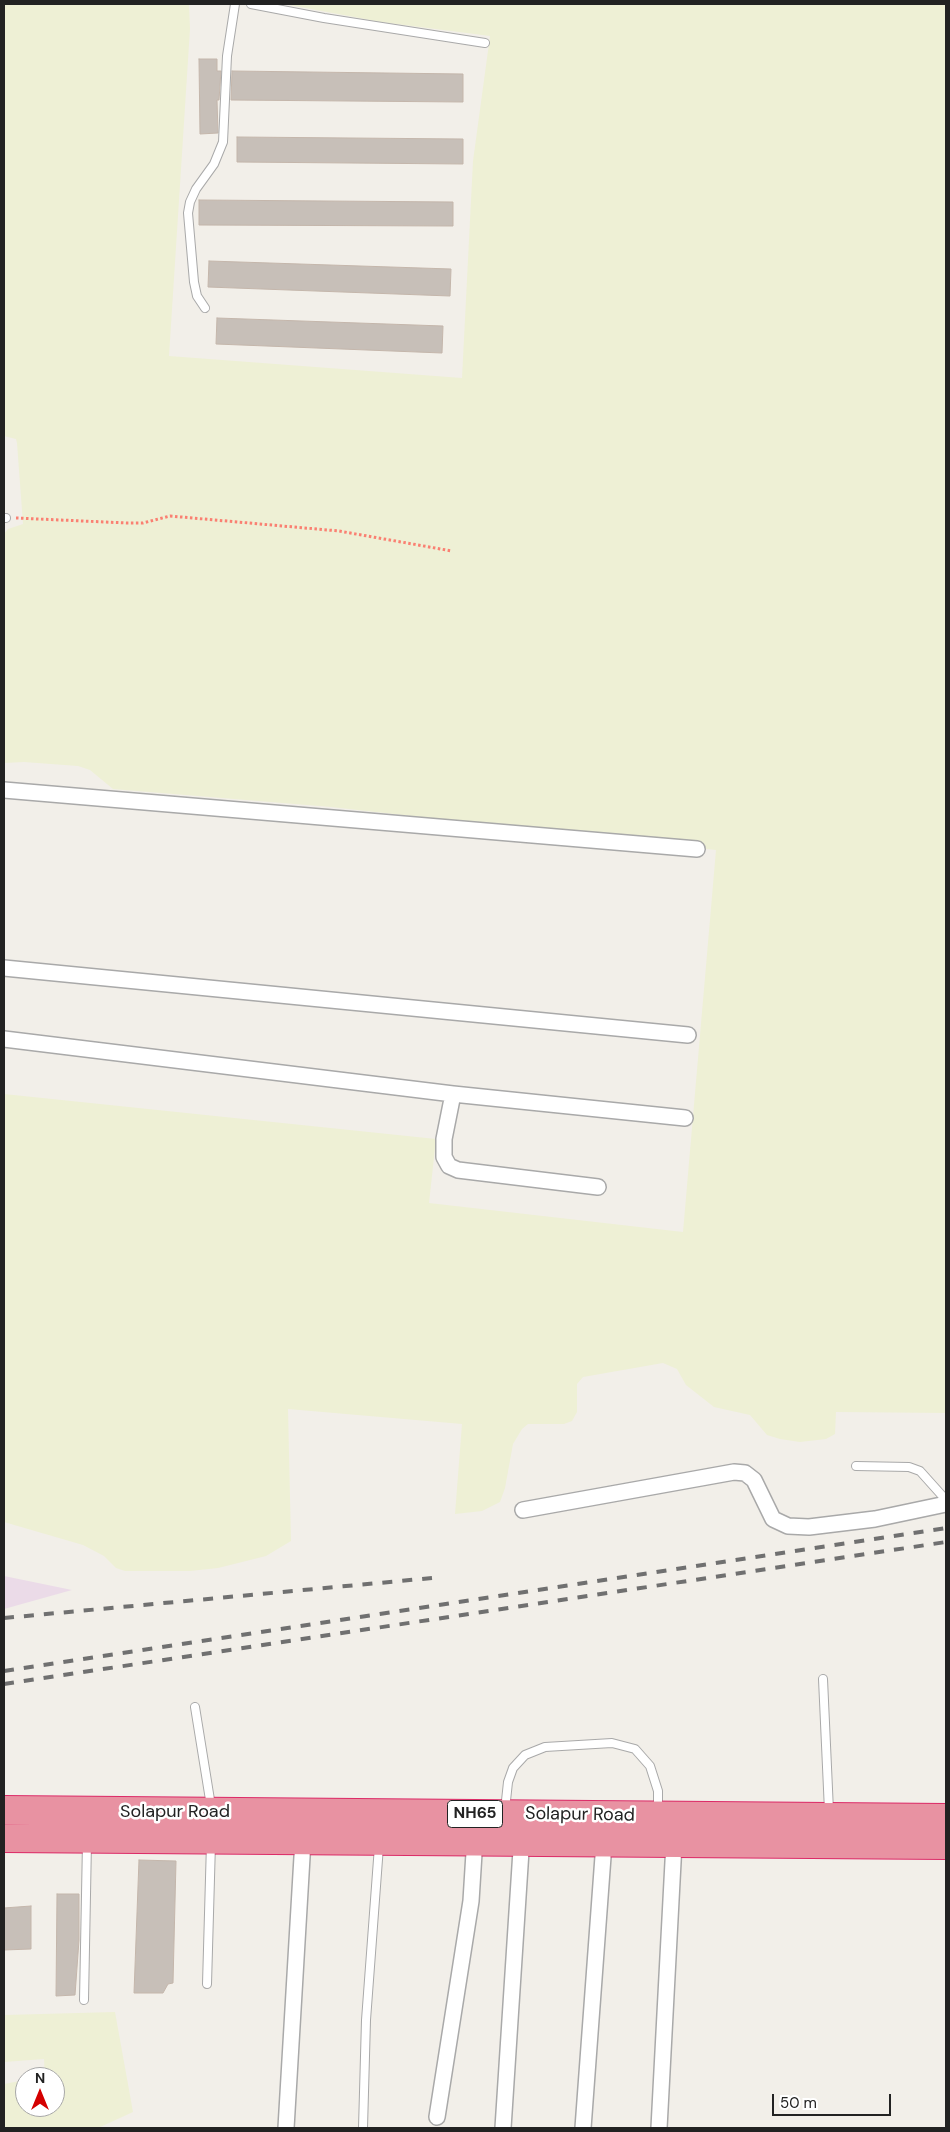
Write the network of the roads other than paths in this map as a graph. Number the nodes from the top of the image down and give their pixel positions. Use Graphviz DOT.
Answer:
graph roads {
  1 [pos="235,4"];
  2 [pos="250,4"];
  3 [pos="484,43"];
  4 [pos="205,308"];
  5 [pos="4,790"];
  6 [pos="697,850"];
  7 [pos="4,968"];
  8 [pos="688,1034"];
  9 [pos="4,1039"];
  10 [pos="453,1094"];
  11 [pos="685,1118"];
  12 [pos="598,1187"];
  13 [pos="856,1466"];
  14 [pos="946,1500"];
  15 [pos="946,1504"];
  16 [pos="523,1510"];
  17 [pos="823,1678"];
  18 [pos="195,1707"];
  19 [pos="4,1810"];
  20 [pos="212,1812"];
  21 [pos="474,1814"];
  22 [pos="514,1815"];
  23 [pos="658,1816"];
  24 [pos="830,1817"];
  25 [pos="946,1818"];
  26 [pos="4,1838"];
  27 [pos="87,1838"];
  28 [pos="211,1839"];
  29 [pos="303,1840"];
  30 [pos="379,1841"];
  31 [pos="475,1842"];
  32 [pos="521,1842"];
  33 [pos="604,1842"];
  34 [pos="674,1843"];
  35 [pos="946,1845"];
  36 [pos="207,1984"];
  37 [pos="84,2000"];
  38 [pos="437,2118"];
  39 [pos="286,2128"];
  40 [pos="363,2128"];
  41 [pos="503,2128"];
  42 [pos="583,2128"];
  43 [pos="659,2128"];
  1 -- 4 [label="lane"];
  2 -- 3 [label="lane"];
  5 -- 6 [label="street"];
  7 -- 8 [label="street"];
  9 -- 10 [label="street"];
  10 -- 11 [label="street"];
  10 -- 12 [label="street"];
  13 -- 14 [label="lane"];
  15 -- 16 [label="street"];
  17 -- 24 [label="lane"];
  18 -- 20 [label="lane"];
  19 -- 20 [label="highway, Solapur Road / NH65"];
  20 -- 21 [label="highway, Solapur Road / NH65"];
  21 -- 22 [label="highway, Solapur Road / NH65"];
  21 -- 31 [label="street"];
  22 -- 23 [label="highway, Solapur Road / NH65"];
  22 -- 23 [label="lane"];
  22 -- 32 [label="street"];
  23 -- 24 [label="highway, Solapur Road / NH65"];
  24 -- 25 [label="highway, Solapur Road / NH65"];
  26 -- 27 [label="highway, Solapur Road / NH65"];
  27 -- 28 [label="highway, Solapur Road / NH65"];
  27 -- 37 [label="lane"];
  28 -- 29 [label="highway, Solapur Road / NH65"];
  28 -- 36 [label="lane"];
  29 -- 30 [label="highway, Solapur Road / NH65"];
  29 -- 39 [label="street"];
  30 -- 31 [label="highway, Solapur Road / NH65"];
  30 -- 40 [label="lane"];
  31 -- 32 [label="highway, Solapur Road / NH65"];
  31 -- 38 [label="street"];
  32 -- 33 [label="highway, Solapur Road / NH65"];
  32 -- 41 [label="street"];
  33 -- 34 [label="highway, Solapur Road / NH65"];
  33 -- 42 [label="street"];
  34 -- 35 [label="highway, Solapur Road / NH65"];
  34 -- 43 [label="street"];
}
